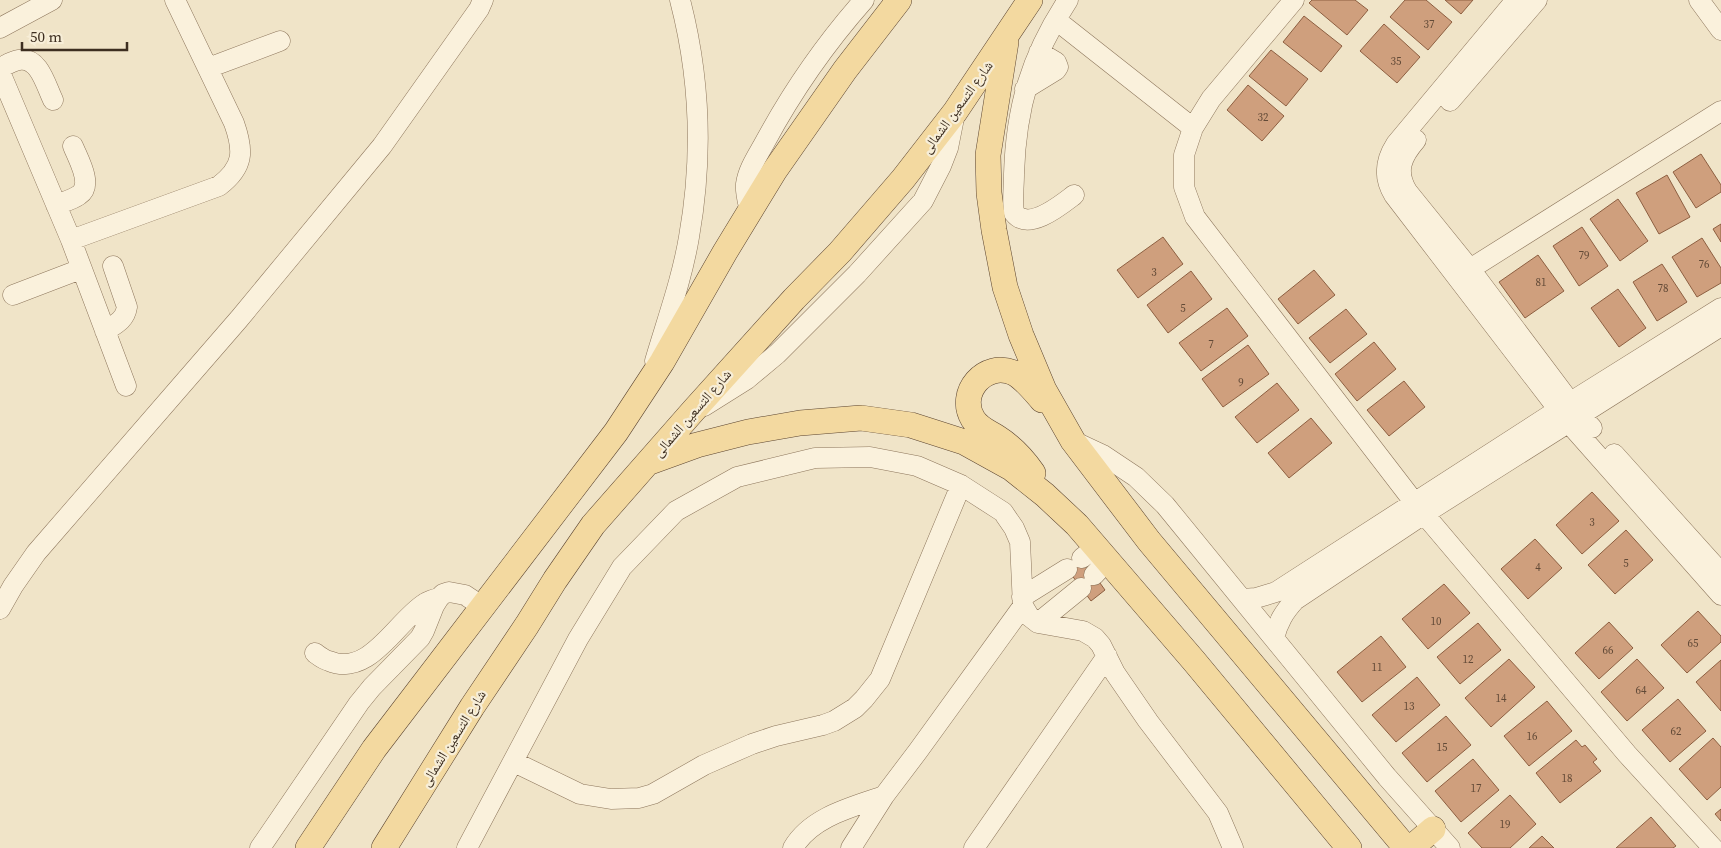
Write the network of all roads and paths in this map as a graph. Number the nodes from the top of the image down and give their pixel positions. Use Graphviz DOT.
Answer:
graph roads {
  1 [pos="52,0"];
  2 [pos="175,0"];
  3 [pos="483,0"];
  4 [pos="680,0"];
  5 [pos="864,0"];
  6 [pos="899,0"];
  7 [pos="1030,0"];
  8 [pos="1068,0"];
  9 [pos="1294,0"];
  10 [pos="1516,0"];
  11 [pos="1537,0"];
  12 [pos="1698,0"];
  13 [pos="1056,20"];
  14 [pos="0,28"];
  15 [pos="1721,30"];
  16 [pos="1007,36"];
  17 [pos="280,40"];
  18 [pos="0,68"];
  19 [pos="208,68"];
  20 [pos="0,72"];
  21 [pos="53,100"];
  22 [pos="1721,111"];
  23 [pos="1193,128"];
  24 [pos="73,146"];
  25 [pos="1074,195"];
  26 [pos="56,205"];
  27 [pos="750,211"];
  28 [pos="71,240"];
  29 [pos="113,266"];
  30 [pos="81,269"];
  31 [pos="1470,269"];
  32 [pos="13,295"];
  33 [pos="1721,308"];
  34 [pos="1721,326"];
  35 [pos="105,331"];
  36 [pos="649,384"];
  37 [pos="126,386"];
  38 [pos="1569,412"];
  39 [pos="1058,416"];
  40 [pos="1073,441"];
  41 [pos="648,463"];
  42 [pos="961,485"];
  43 [pos="1045,495"];
  44 [pos="1419,508"];
  45 [pos="1088,566"];
  46 [pos="1721,573"];
  47 [pos="1721,596"];
  48 [pos="438,598"];
  49 [pos="1242,599"];
  50 [pos="1022,602"];
  51 [pos="483,606"];
  52 [pos="0,609"];
  53 [pos="1038,623"];
  54 [pos="1274,638"];
  55 [pos="315,653"];
  56 [pos="1107,656"];
  57 [pos="514,762"];
  58 [pos="884,796"];
  59 [pos="1326,820"];
  60 [pos="1433,829"];
  61 [pos="260,848"];
  62 [pos="308,848"];
  63 [pos="384,848"];
  64 [pos="467,848"];
  65 [pos="793,848"];
  66 [pos="851,848"];
  67 [pos="974,848"];
  68 [pos="1233,848"];
  69 [pos="1338,848"];
  70 [pos="1349,848"];
  71 [pos="1406,848"];
  72 [pos="1411,848"];
  73 [pos="1450,848"];
  74 [pos="1713,848"];
  1 -- 14 [label="street"];
  2 -- 19 [label="street"];
  3 -- 52 [label="street"];
  4 -- 36 [label="street"];
  5 -- 27 [label="street"];
  6 -- 27 [label="main road"];
  7 -- 16 [label="main road, شارع التسعين الشمالى"];
  8 -- 13 [label="street"];
  9 -- 23 [label="street"];
  10 -- 38 [label="street"];
  11 -- 31 [label="street"];
  12 -- 15 [label="street"];
  13 -- 23 [label="street"];
  13 -- 25 [label="street"];
  16 -- 39 [label="main road"];
  16 -- 41 [label="main road, شارع التسعين الشمالى"];
  17 -- 19 [label="street"];
  18 -- 21 [label="street"];
  19 -- 28 [label="street"];
  20 -- 26 [label="street"];
  22 -- 31 [label="street"];
  23 -- 44 [label="street"];
  24 -- 26 [label="street"];
  26 -- 28 [label="street"];
  27 -- 36 [label="main road"];
  28 -- 30 [label="street"];
  29 -- 35 [label="street"];
  30 -- 32 [label="street"];
  30 -- 35 [label="street"];
  31 -- 38 [label="street"];
  33 -- 38 [label="street"];
  34 -- 38 [label="street"];
  35 -- 37 [label="street"];
  36 -- 51 [label="main road"];
  38 -- 44 [label="street"];
  38 -- 46 [label="street"];
  38 -- 47 [label="street"];
  39 -- 40 [label="main road"];
  39 -- 43 [label="main road"];
  40 -- 49 [label="street"];
  40 -- 71 [label="main road"];
  41 -- 43 [label="main road"];
  41 -- 63 [label="main road, شارع التسعين الشمالى"];
  42 -- 50 [label="street"];
  42 -- 57 [label="street"];
  42 -- 57 [label="street"];
  43 -- 45 [label="main road"];
  44 -- 49 [label="street"];
  44 -- 54 [label="street"];
  44 -- 74 [label="street"];
  45 -- 50 [label="street"];
  45 -- 53 [label="street"];
  45 -- 59 [label="main road"];
  48 -- 51 [label="street"];
  48 -- 55 [label="street"];
  48 -- 61 [label="street"];
  49 -- 54 [label="street"];
  50 -- 53 [label="street"];
  50 -- 58 [label="street"];
  51 -- 62 [label="main road"];
  53 -- 56 [label="street"];
  54 -- 60 [label="street"];
  56 -- 67 [label="street"];
  56 -- 68 [label="street"];
  57 -- 64 [label="street"];
  58 -- 65 [label="street"];
  58 -- 66 [label="street"];
  59 -- 69 [label="street"];
  59 -- 70 [label="main road"];
  60 -- 72 [label="main road"];
  60 -- 73 [label="street"];
}
